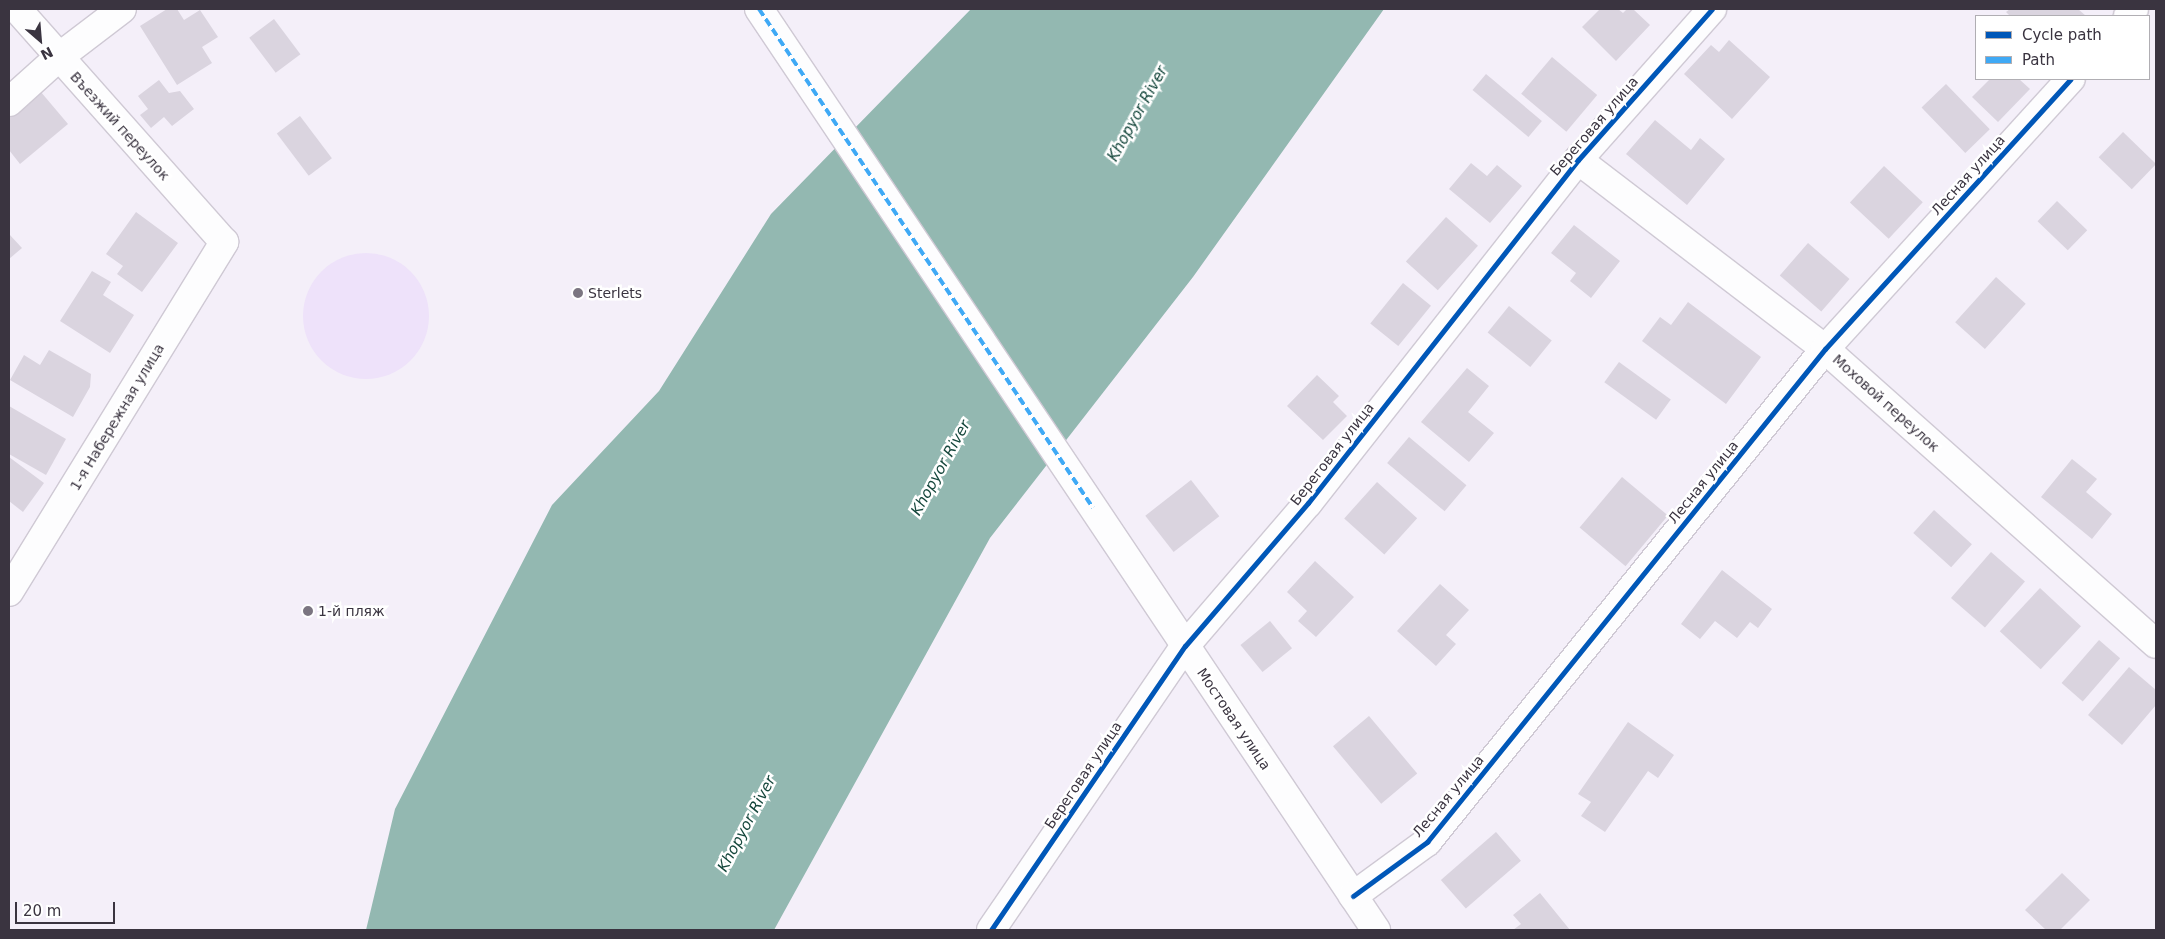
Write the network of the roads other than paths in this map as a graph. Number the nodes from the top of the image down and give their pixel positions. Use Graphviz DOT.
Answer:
graph roads {
  1 [pos="17,9"];
  2 [pos="122,9"];
  3 [pos="759,9"];
  4 [pos="1712,9"];
  5 [pos="59,57"];
  6 [pos="2070,80"];
  7 [pos="9,102"];
  8 [pos="1578,160"];
  9 [pos="224,242"];
  10 [pos="1824,348"];
  11 [pos="9,592"];
  12 [pos="2156,644"];
  13 [pos="1185,646"];
  14 [pos="1353,896"];
  15 [pos="991,930"];
  16 [pos="1376,930"];
  1 -- 5 [label="street, Въезжий переулок"];
  2 -- 5 [label="street"];
  3 -- 13 [label="street, Мостовая улица"];
  4 -- 8 [label="street, Береговая улица"];
  5 -- 7 [label="street"];
  5 -- 9 [label="street, Въезжий переулок"];
  6 -- 10 [label="street, Лесная улица"];
  8 -- 10 [label="street, Моховой переулок"];
  8 -- 13 [label="street, Береговая улица"];
  9 -- 11 [label="street, 1-я Набережная улица"];
  10 -- 12 [label="street, Моховой переулок"];
  10 -- 14 [label="street, Лесная улица"];
  13 -- 14 [label="street, Мостовая улица"];
  13 -- 15 [label="street, Береговая улица"];
  14 -- 16 [label="street, Мостовая улица"];
}
